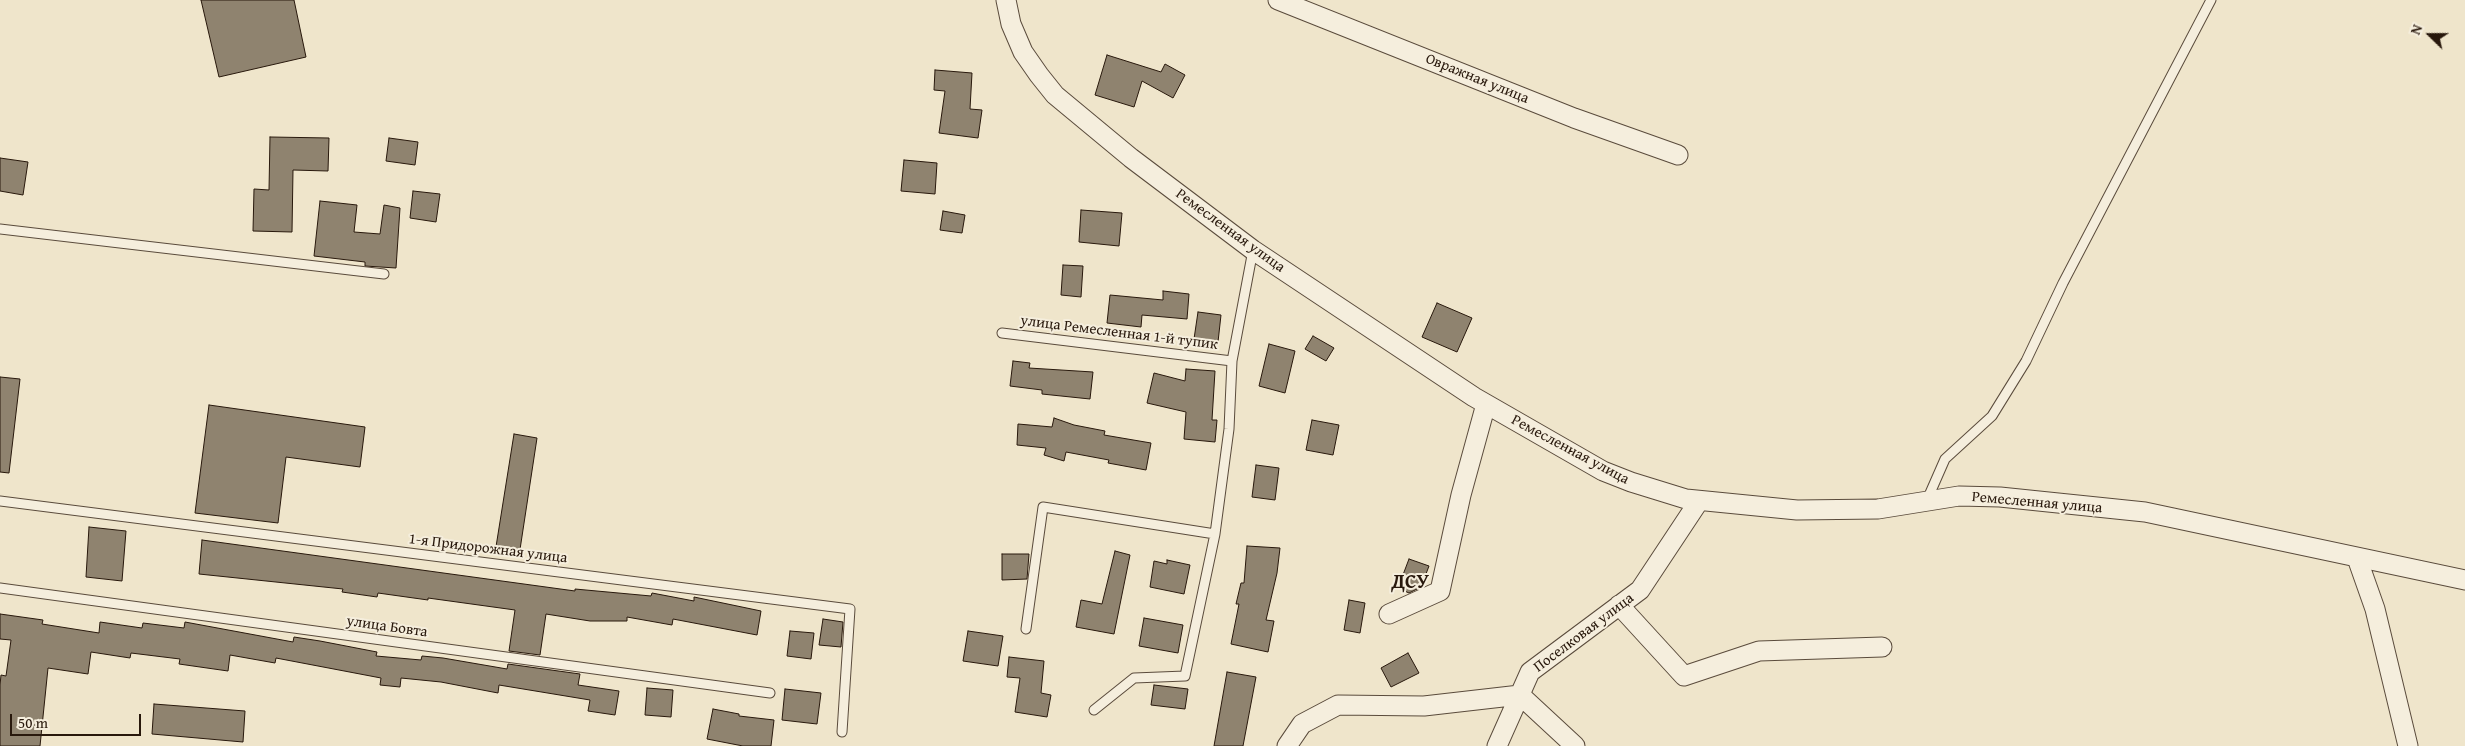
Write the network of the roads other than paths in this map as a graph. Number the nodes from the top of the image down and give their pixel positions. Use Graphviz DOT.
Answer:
graph roads {
  1 [pos="1006,0"];
  2 [pos="1278,0"];
  3 [pos="2211,0"];
  4 [pos="1678,155"];
  5 [pos="0,229"];
  6 [pos="1253,250"];
  7 [pos="384,274"];
  8 [pos="1002,333"];
  9 [pos="1232,361"];
  10 [pos="1486,404"];
  11 [pos="1927,500"];
  12 [pos="0,501"];
  13 [pos="1699,501"];
  14 [pos="1215,534"];
  15 [pos="2357,558"];
  16 [pos="2465,580"];
  17 [pos="0,588"];
  18 [pos="1619,606"];
  19 [pos="1388,614"];
  20 [pos="1026,629"];
  21 [pos="1882,647"];
  22 [pos="770,693"];
  23 [pos="1520,694"];
  24 [pos="1094,710"];
  25 [pos="842,732"];
  26 [pos="1287,746"];
  27 [pos="1497,746"];
  28 [pos="1574,746"];
  29 [pos="2408,746"];
  1 -- 6 [label="street, Ремесленная улица"];
  2 -- 4 [label="street, Овражная улица"];
  3 -- 11 [label="lane"];
  5 -- 7 [label="lane"];
  6 -- 9 [label="lane, улица Ремесленная 1-й тупик"];
  6 -- 10 [label="street, Ремесленная улица"];
  8 -- 9 [label="lane, улица Ремесленная 1-й тупик"];
  9 -- 14 [label="lane, улица Ремесленная 1-й тупик"];
  10 -- 13 [label="street, Ремесленная улица"];
  10 -- 19 [label="street"];
  11 -- 13 [label="street, Ремесленная улица"];
  11 -- 15 [label="street, Ремесленная улица"];
  12 -- 25 [label="lane, 1-я Придорожная улица"];
  13 -- 18 [label="street, Поселковая улица"];
  14 -- 20 [label="lane"];
  14 -- 24 [label="lane, улица Ремесленная 1-й тупик"];
  15 -- 16 [label="street, Ремесленная улица"];
  15 -- 29 [label="street"];
  17 -- 22 [label="lane, улица Бовта"];
  18 -- 21 [label="street"];
  18 -- 23 [label="street, Поселковая улица"];
  23 -- 26 [label="street"];
  23 -- 27 [label="street, Поселковая улица"];
  23 -- 28 [label="street"];
}
